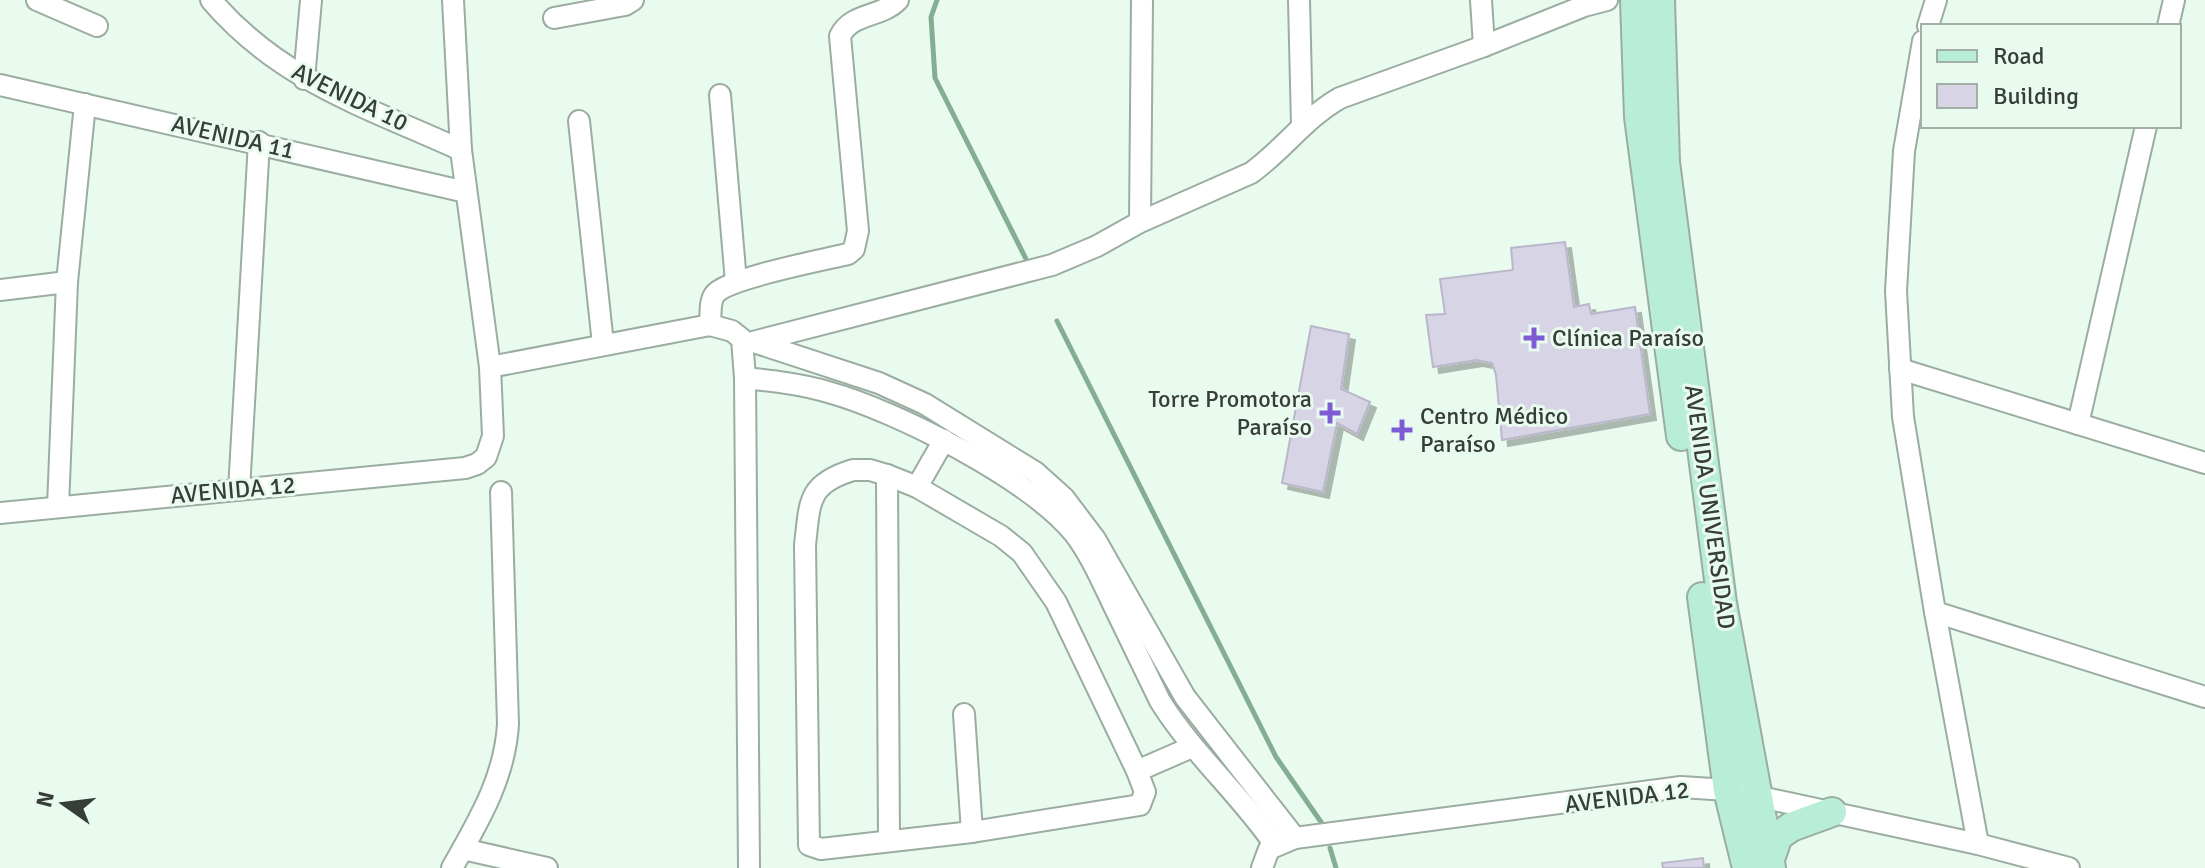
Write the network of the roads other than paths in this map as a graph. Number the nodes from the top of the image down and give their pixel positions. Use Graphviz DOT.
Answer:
graph roads {
  1 [pos="37,0"];
  2 [pos="211,0"];
  3 [pos="311,0"];
  4 [pos="453,0"];
  5 [pos="633,0"];
  6 [pos="898,0"];
  7 [pos="1142,0"];
  8 [pos="1299,0"];
  9 [pos="1481,0"];
  10 [pos="1607,0"];
  11 [pos="1635,0"];
  12 [pos="1660,0"];
  13 [pos="1936,0"];
  14 [pos="2174,0"];
  15 [pos="554,18"];
  16 [pos="1929,24"];
  17 [pos="2168,24"];
  18 [pos="97,26"];
  19 [pos="1484,46"];
  20 [pos="1921,53"];
  21 [pos="304,79"];
  22 [pos="0,85"];
  23 [pos="720,95"];
  24 [pos="85,104"];
  25 [pos="579,121"];
  26 [pos="1302,126"];
  27 [pos="2146,128"];
  28 [pos="259,142"];
  29 [pos="461,150"];
  30 [pos="466,192"];
  31 [pos="1140,222"];
  32 [pos="67,282"];
  33 [pos="736,282"];
  34 [pos="0,290"];
  35 [pos="710,325"];
  36 [pos="748,341"];
  37 [pos="603,344"];
  38 [pos="490,367"];
  39 [pos="1900,369"];
  40 [pos="745,378"];
  41 [pos="2078,424"];
  42 [pos="944,440"];
  43 [pos="2205,463"];
  44 [pos="887,475"];
  45 [pos="917,487"];
  46 [pos="239,490"];
  47 [pos="501,492"];
  48 [pos="58,507"];
  49 [pos="0,513"];
  50 [pos="1935,612"];
  51 [pos="2203,692"];
  52 [pos="964,714"];
  53 [pos="1192,747"];
  54 [pos="1137,771"];
  55 [pos="1728,790"];
  56 [pos="1756,796"];
  57 [pos="1832,812"];
  58 [pos="972,832"];
  59 [pos="1295,838"];
  60 [pos="889,841"];
  61 [pos="1978,844"];
  62 [pos="1275,845"];
  63 [pos="463,849"];
  64 [pos="491,862"];
  65 [pos="1762,866"];
  66 [pos="452,868"];
  67 [pos="547,868"];
  68 [pos="749,868"];
  69 [pos="1262,868"];
  70 [pos="2069,868"];
  1 -- 18 [label="street"];
  2 -- 21 [label="street, AVENIDA 10"];
  3 -- 21 [label="street"];
  4 -- 29 [label="street"];
  5 -- 15 [label="street"];
  6 -- 33 [label="street"];
  7 -- 31 [label="street"];
  8 -- 26 [label="street"];
  9 -- 19 [label="street"];
  10 -- 19 [label="street"];
  11 -- 55 [label="street, AVENIDA UNIVERSIDAD"];
  12 -- 56 [label="street, AVENIDA UNIVERSIDAD"];
  13 -- 16 [label="street"];
  14 -- 17 [label="street"];
  19 -- 26 [label="street"];
  20 -- 39 [label="street"];
  21 -- 29 [label="street, AVENIDA 10"];
  22 -- 24 [label="street, AVENIDA 11"];
  23 -- 33 [label="street"];
  24 -- 28 [label="street, AVENIDA 11"];
  24 -- 32 [label="street"];
  25 -- 37 [label="street"];
  26 -- 31 [label="street"];
  27 -- 41 [label="street"];
  28 -- 30 [label="street, AVENIDA 11"];
  28 -- 46 [label="street"];
  29 -- 30 [label="street"];
  30 -- 38 [label="street"];
  31 -- 36 [label="street"];
  32 -- 34 [label="street"];
  32 -- 48 [label="street"];
  33 -- 35 [label="street"];
  35 -- 36 [label="street"];
  35 -- 37 [label="street"];
  36 -- 40 [label="street"];
  36 -- 59 [label="street"];
  37 -- 38 [label="street"];
  38 -- 46 [label="street, AVENIDA 12"];
  39 -- 41 [label="street"];
  39 -- 50 [label="street"];
  40 -- 42 [label="street"];
  40 -- 68 [label="street"];
  41 -- 43 [label="street"];
  42 -- 45 [label="street"];
  42 -- 53 [label="street"];
  44 -- 45 [label="street"];
  44 -- 60 [label="street"];
  44 -- 60 [label="street"];
  45 -- 54 [label="street"];
  46 -- 48 [label="street, AVENIDA 12"];
  47 -- 63 [label="street"];
  48 -- 49 [label="street, AVENIDA 12"];
  50 -- 51 [label="street"];
  50 -- 61 [label="street"];
  52 -- 58 [label="street"];
  53 -- 54 [label="street"];
  53 -- 62 [label="street"];
  54 -- 58 [label="street"];
  55 -- 56 [label="street, AVENIDA 12"];
  55 -- 59 [label="street, AVENIDA 12"];
  55 -- 65 [label="street, AVENIDA UNIVERSIDAD"];
  56 -- 57 [label="street, AVENIDA 12"];
  56 -- 65 [label="street, AVENIDA UNIVERSIDAD"];
  57 -- 61 [label="street, AVENIDA 12"];
  57 -- 65 [label="street"];
  58 -- 60 [label="street"];
  59 -- 62 [label="street, AVENIDA 12"];
  61 -- 70 [label="street, AVENIDA 12"];
  62 -- 69 [label="street"];
  63 -- 64 [label="street"];
  63 -- 66 [label="street"];
  64 -- 67 [label="street"];
}
